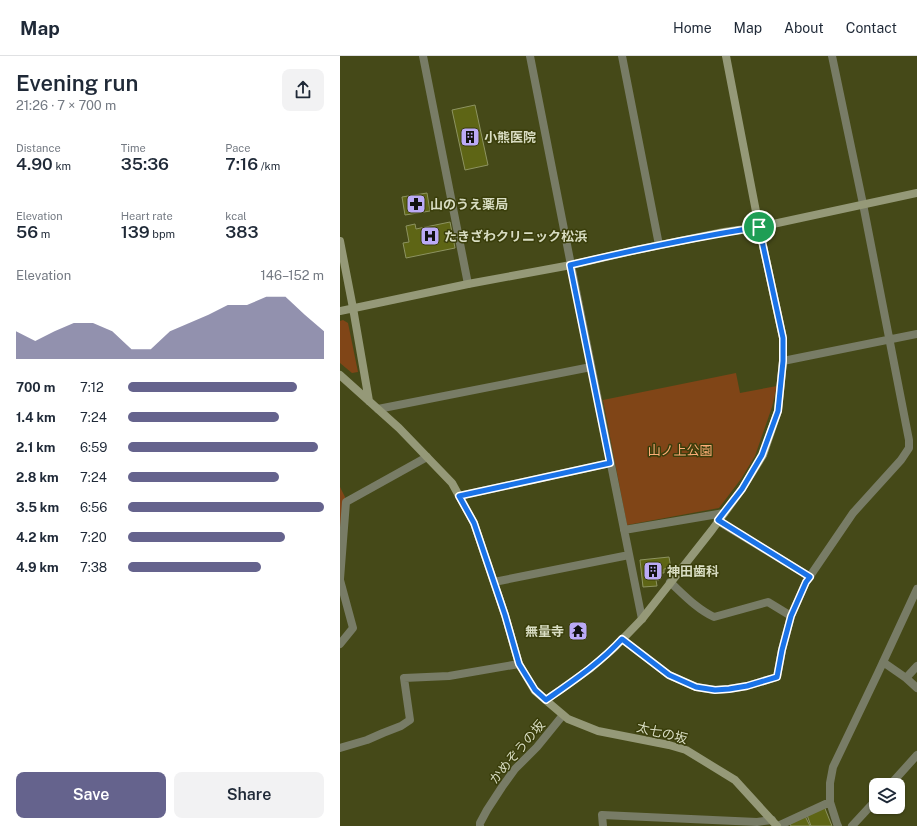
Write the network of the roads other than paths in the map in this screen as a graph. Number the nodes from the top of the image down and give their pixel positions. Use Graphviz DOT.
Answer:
graph roads {
  1 [pos="423,56"];
  2 [pos="530,56"];
  3 [pos="622,56"];
  4 [pos="726,56"];
  5 [pos="832,56"];
  6 [pos="917,193"];
  7 [pos="863,204"];
  8 [pos="759,227"];
  9 [pos="340,241"];
  10 [pos="659,245"];
  11 [pos="570,265"];
  12 [pos="468,284"];
  13 [pos="353,308"];
  14 [pos="340,311"];
  15 [pos="917,334"];
  16 [pos="890,340"];
  17 [pos="783,361"];
  18 [pos="591,367"];
  19 [pos="340,375"];
  20 [pos="369,401"];
  21 [pos="378,409"];
  22 [pos="427,457"];
  23 [pos="610,463"];
  24 [pos="459,496"];
  25 [pos="724,513"];
  26 [pos="718,520"];
  27 [pos="624,530"];
  28 [pos="629,555"];
  29 [pos="810,577"];
  30 [pos="340,580"];
  31 [pos="494,582"];
  32 [pos="670,582"];
  33 [pos="917,589"];
  34 [pos="791,616"];
  35 [pos="642,619"];
  36 [pos="622,639"];
  37 [pos="340,644"];
  38 [pos="883,662"];
  39 [pos="519,664"];
  40 [pos="917,666"];
  41 [pos="906,678"];
  42 [pos="917,688"];
  43 [pos="546,700"];
  44 [pos="563,715"];
  45 [pos="340,748"];
  46 [pos="917,755"];
  47 [pos="896,778"];
  48 [pos="830,802"];
  49 [pos="869,808"];
  50 [pos="673,822"];
  51 [pos="776,824"];
  52 [pos="480,826"];
  53 [pos="603,826"];
  54 [pos="838,826"];
  55 [pos="852,826"];
  1 -- 12 [label="street"];
  2 -- 11 [label="street"];
  3 -- 10 [label="street"];
  4 -- 8 [label="street"];
  5 -- 7 [label="street"];
  6 -- 7 [label="street"];
  7 -- 8 [label="street"];
  7 -- 16 [label="street"];
  8 -- 10 [label="street"];
  8 -- 17 [label="street"];
  9 -- 13 [label="street"];
  10 -- 11 [label="street"];
  11 -- 12 [label="street"];
  11 -- 18 [label="street"];
  12 -- 13 [label="street"];
  13 -- 14 [label="street"];
  13 -- 20 [label="street"];
  15 -- 16 [label="street"];
  16 -- 17 [label="street"];
  16 -- 29 [label="street"];
  17 -- 25 [label="street"];
  18 -- 21 [label="street"];
  18 -- 23 [label="street"];
  19 -- 20 [label="street, 太七の坂"];
  20 -- 21 [label="street, 太七の坂"];
  21 -- 22 [label="street, 太七の坂"];
  22 -- 24 [label="street, 太七の坂"];
  22 -- 30 [label="street"];
  23 -- 24 [label="street"];
  23 -- 27 [label="street"];
  24 -- 31 [label="street, 太七の坂"];
  25 -- 26 [label="street"];
  25 -- 27 [label="street"];
  26 -- 29 [label="street"];
  26 -- 32 [label="street"];
  27 -- 28 [label="street"];
  28 -- 31 [label="street"];
  28 -- 35 [label="street"];
  29 -- 34 [label="street"];
  30 -- 37 [label="street"];
  31 -- 39 [label="street, 太七の坂"];
  32 -- 34 [label="street"];
  32 -- 35 [label="street"];
  33 -- 38 [label="street"];
  34 -- 36 [label="street"];
  35 -- 36 [label="street"];
  36 -- 43 [label="street"];
  38 -- 41 [label="street"];
  38 -- 48 [label="street"];
  39 -- 43 [label="street, 太七の坂"];
  39 -- 45 [label="street"];
  40 -- 41 [label="street"];
  41 -- 42 [label="street"];
  43 -- 44 [label="street, 太七の坂"];
  44 -- 51 [label="street, 太七の坂"];
  44 -- 52 [label="street, かめぞうの坂"];
  46 -- 47 [label="street"];
  48 -- 51 [label="street"];
  48 -- 54 [label="street"];
  49 -- 55 [label="street"];
  50 -- 51 [label="street"];
  50 -- 53 [label="street"];
}
